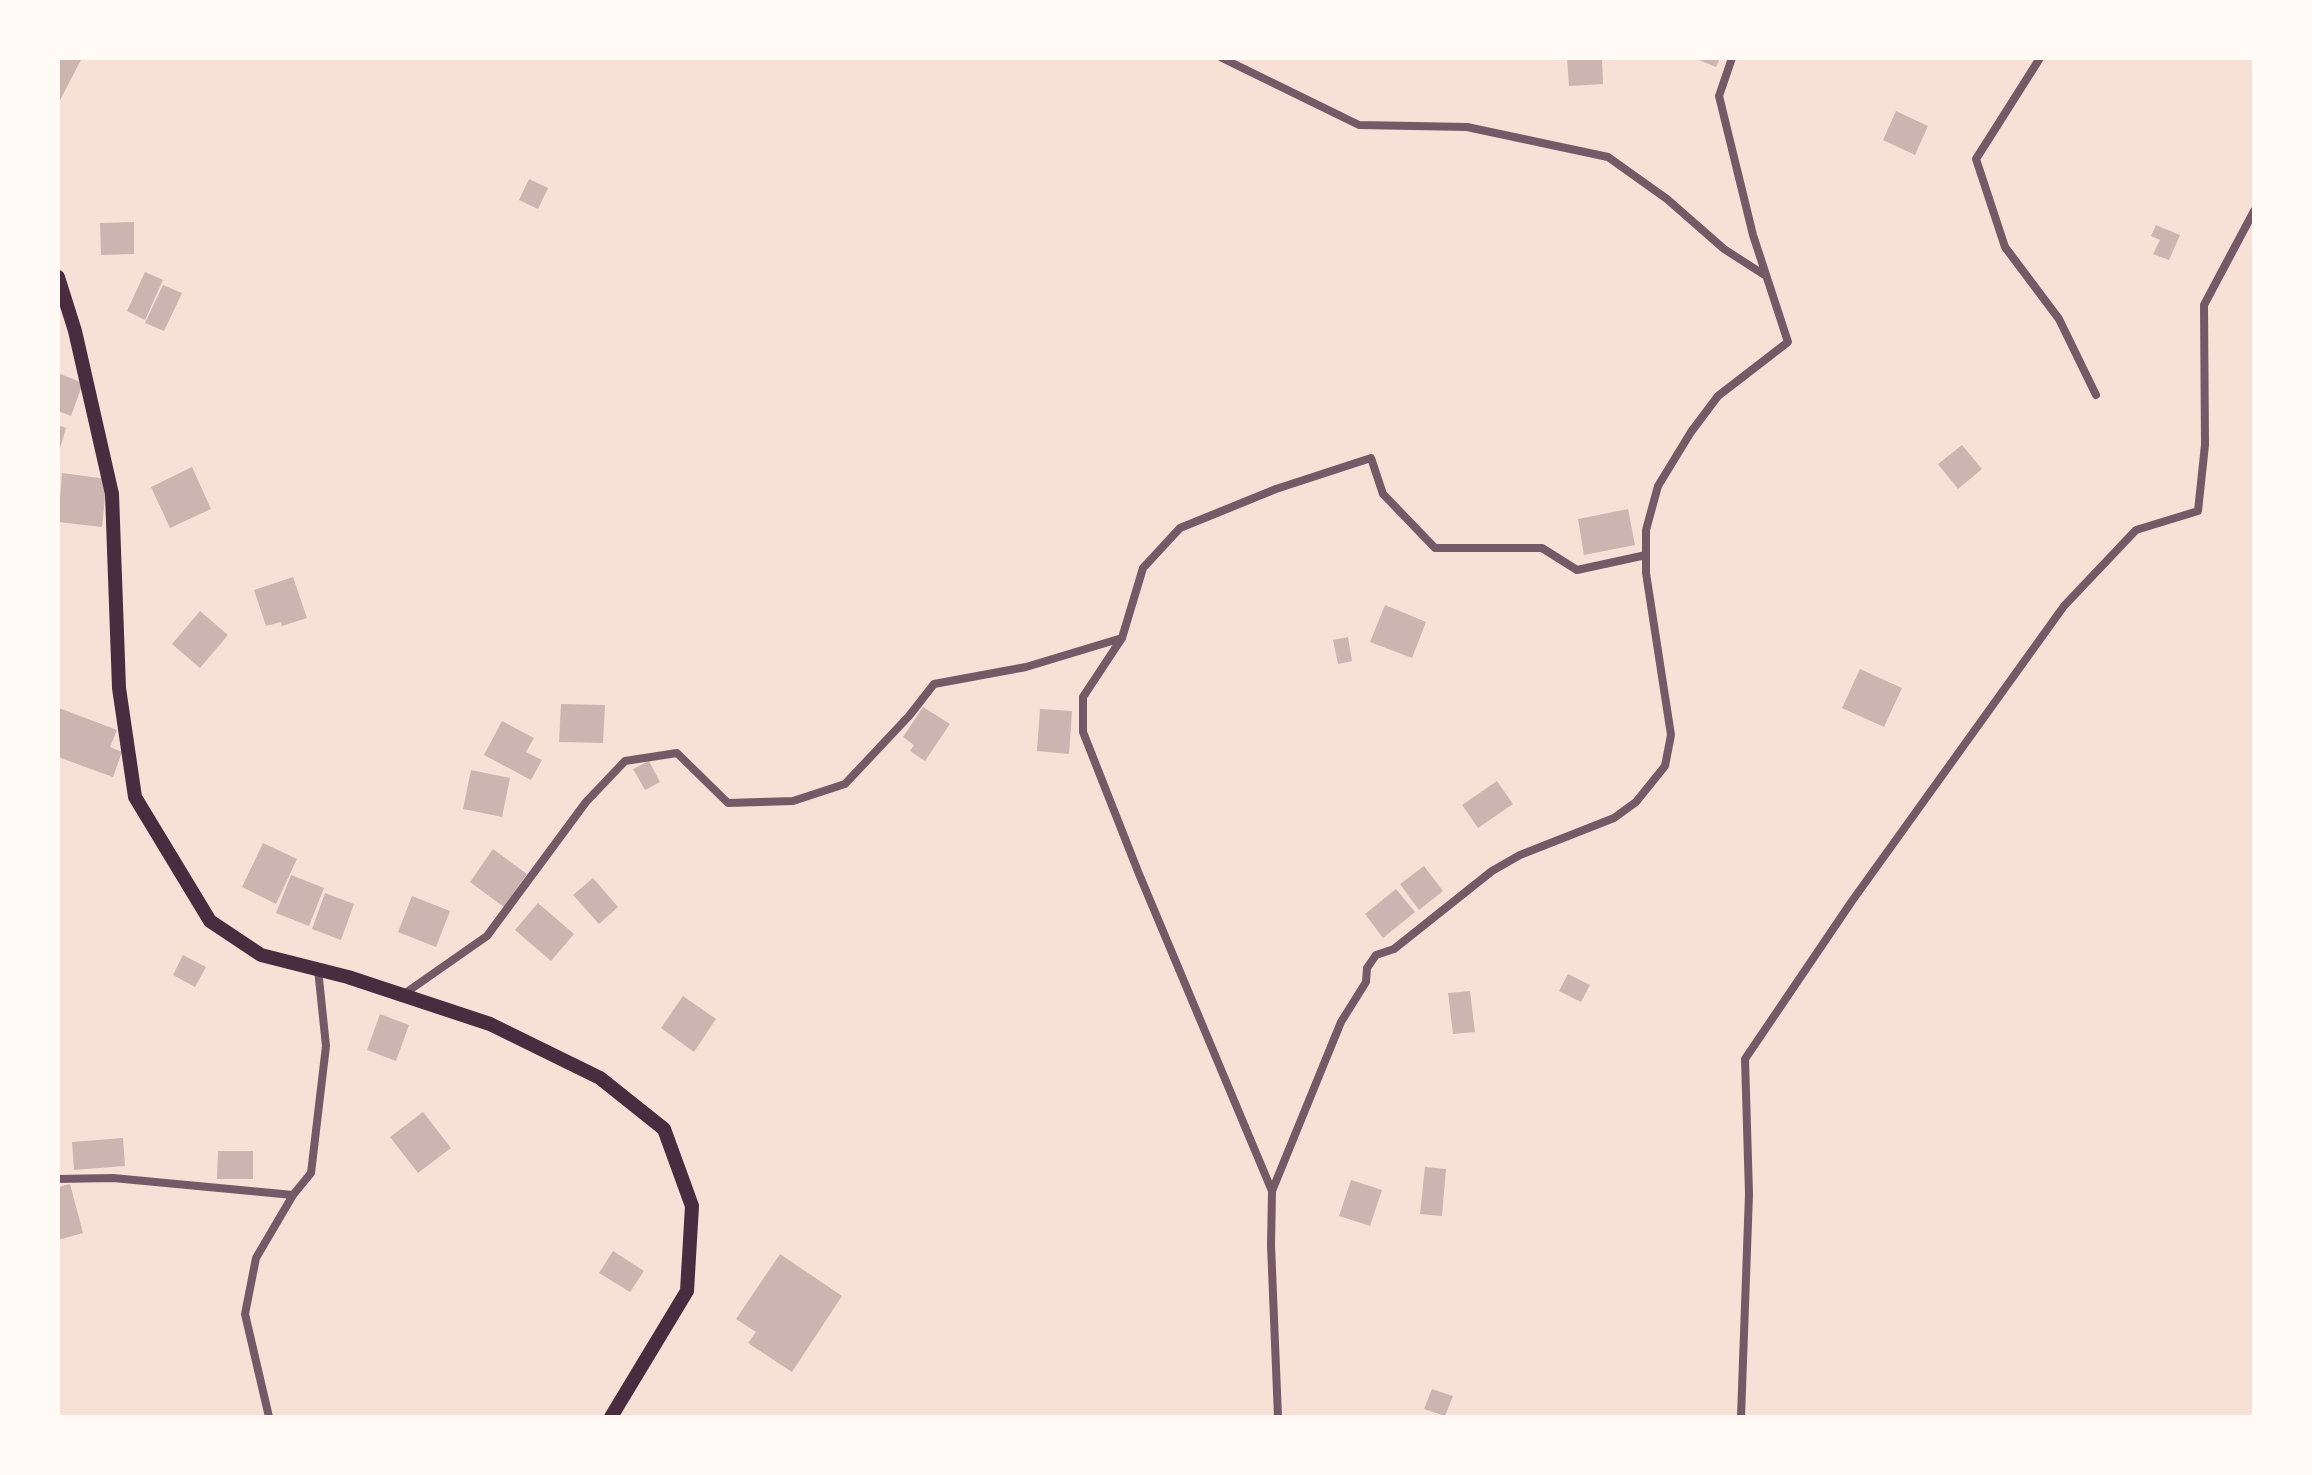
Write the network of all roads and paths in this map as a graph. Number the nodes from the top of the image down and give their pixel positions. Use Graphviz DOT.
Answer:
graph roads {
  1 [pos="1222,58"];
  2 [pos="1732,58"];
  3 [pos="2040,58"];
  4 [pos="2254,211"];
  5 [pos="1766,276"];
  6 [pos="58,277"];
  7 [pos="2096,395"];
  8 [pos="1646,555"];
  9 [pos="1122,638"];
  10 [pos="318,969"];
  11 [pos="403,995"];
  12 [pos="58,1179"];
  13 [pos="1272,1191"];
  14 [pos="293,1195"];
  15 [pos="269,1417"];
  16 [pos="611,1417"];
  17 [pos="1278,1417"];
  18 [pos="1741,1417"];
  1 -- 5 [label="street"];
  2 -- 5 [label="street"];
  3 -- 7 [label="street"];
  4 -- 18 [label="street"];
  5 -- 8 [label="street"];
  6 -- 10 [label="main road"];
  8 -- 9 [label="street"];
  8 -- 13 [label="street"];
  9 -- 11 [label="street"];
  9 -- 13 [label="street"];
  10 -- 11 [label="main road"];
  10 -- 14 [label="street"];
  11 -- 16 [label="main road"];
  12 -- 14 [label="street"];
  13 -- 17 [label="street"];
  14 -- 15 [label="street"];
}
